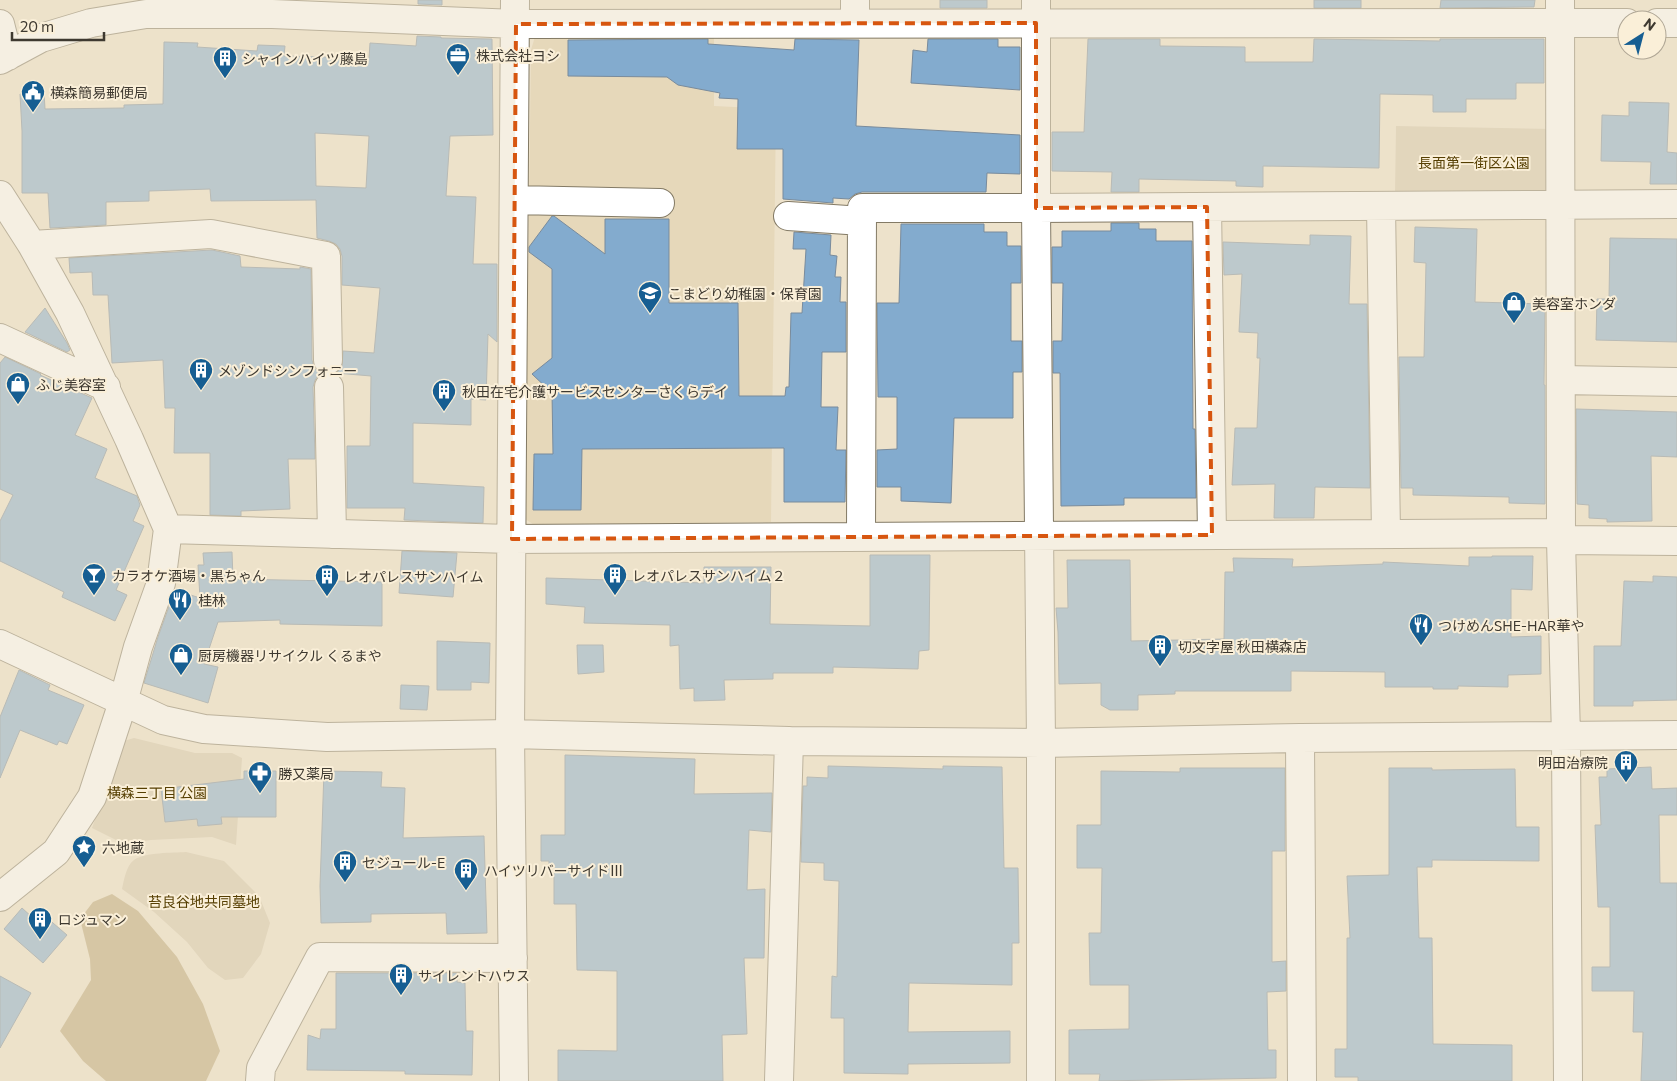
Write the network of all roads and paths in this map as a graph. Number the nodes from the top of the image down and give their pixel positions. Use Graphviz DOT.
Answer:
graph roads {
  1 [pos="163,7"];
  2 [pos="278,7"];
  3 [pos="1560,11"];
  4 [pos="515,12"];
  5 [pos="855,12"];
  6 [pos="1036,12"];
  7 [pos="1203,12"];
  8 [pos="1387,12"];
  9 [pos="1617,21"];
  10 [pos="0,24"];
  11 [pos="4,58"];
  12 [pos="0,195"];
  13 [pos="514,200"];
  14 [pos="660,203"];
  15 [pos="1561,204"];
  16 [pos="1677,204"];
  17 [pos="1381,206"];
  18 [pos="1207,207"];
  19 [pos="1036,208"];
  20 [pos="788,216"];
  21 [pos="862,221"];
  22 [pos="32,245"];
  23 [pos="0,338"];
  24 [pos="328,360"];
  25 [pos="1561,380"];
  26 [pos="1677,382"];
  27 [pos="106,386"];
  28 [pos="328,387"];
  29 [pos="168,530"];
  30 [pos="332,534"];
  31 [pos="1386,534"];
  32 [pos="1212,535"];
  33 [pos="1040,536"];
  34 [pos="1561,536"];
  35 [pos="861,537"];
  36 [pos="512,539"];
  37 [pos="1677,541"];
  38 [pos="0,644"];
  39 [pos="123,702"];
  40 [pos="510,734"];
  41 [pos="1677,735"];
  42 [pos="1566,737"];
  43 [pos="1300,738"];
  44 [pos="789,742"];
  45 [pos="1041,744"];
  46 [pos="0,897"];
  47 [pos="513,958"];
  48 [pos="260,1081"];
  49 [pos="514,1081"];
  50 [pos="779,1081"];
  51 [pos="1041,1081"];
  52 [pos="1302,1081"];
  53 [pos="1568,1081"];
  1 -- 2 [label="street"];
  1 -- 11 [label="street"];
  2 -- 4 [label="street"];
  3 -- 8 [label="street"];
  3 -- 9 [label="street"];
  3 -- 15 [label="street"];
  4 -- 5 [label="street"];
  4 -- 13 [label="street"];
  5 -- 6 [label="street"];
  6 -- 7 [label="street"];
  6 -- 19 [label="street"];
  7 -- 8 [label="street"];
  10 -- 11 [label="street"];
  12 -- 22 [label="street"];
  13 -- 14 [label="street"];
  13 -- 36 [label="street"];
  15 -- 16 [label="street"];
  15 -- 17 [label="street"];
  15 -- 25 [label="street"];
  17 -- 18 [label="street"];
  17 -- 31 [label="street"];
  18 -- 19 [label="street"];
  18 -- 32 [label="street"];
  19 -- 21 [label="street"];
  19 -- 33 [label="street"];
  20 -- 21 [label="street"];
  21 -- 35 [label="street"];
  22 -- 24 [label="street"];
  22 -- 27 [label="street"];
  23 -- 27 [label="street"];
  25 -- 26 [label="street"];
  25 -- 34 [label="street"];
  27 -- 29 [label="street"];
  28 -- 30 [label="street"];
  29 -- 30 [label="street"];
  29 -- 39 [label="street"];
  30 -- 36 [label="street"];
  31 -- 32 [label="street"];
  31 -- 34 [label="street"];
  32 -- 33 [label="street"];
  33 -- 35 [label="street"];
  33 -- 45 [label="street"];
  34 -- 37 [label="street"];
  34 -- 42 [label="street"];
  35 -- 36 [label="street"];
  36 -- 40 [label="street"];
  38 -- 39 [label="street"];
  39 -- 40 [label="street"];
  39 -- 46 [label="street"];
  40 -- 44 [label="street"];
  40 -- 47 [label="street"];
  41 -- 42 [label="street"];
  42 -- 43 [label="street"];
  42 -- 53 [label="street"];
  43 -- 45 [label="street"];
  43 -- 52 [label="street"];
  44 -- 45 [label="street"];
  44 -- 50 [label="street"];
  45 -- 51 [label="street"];
  47 -- 48 [label="street"];
  47 -- 49 [label="street"];
}
